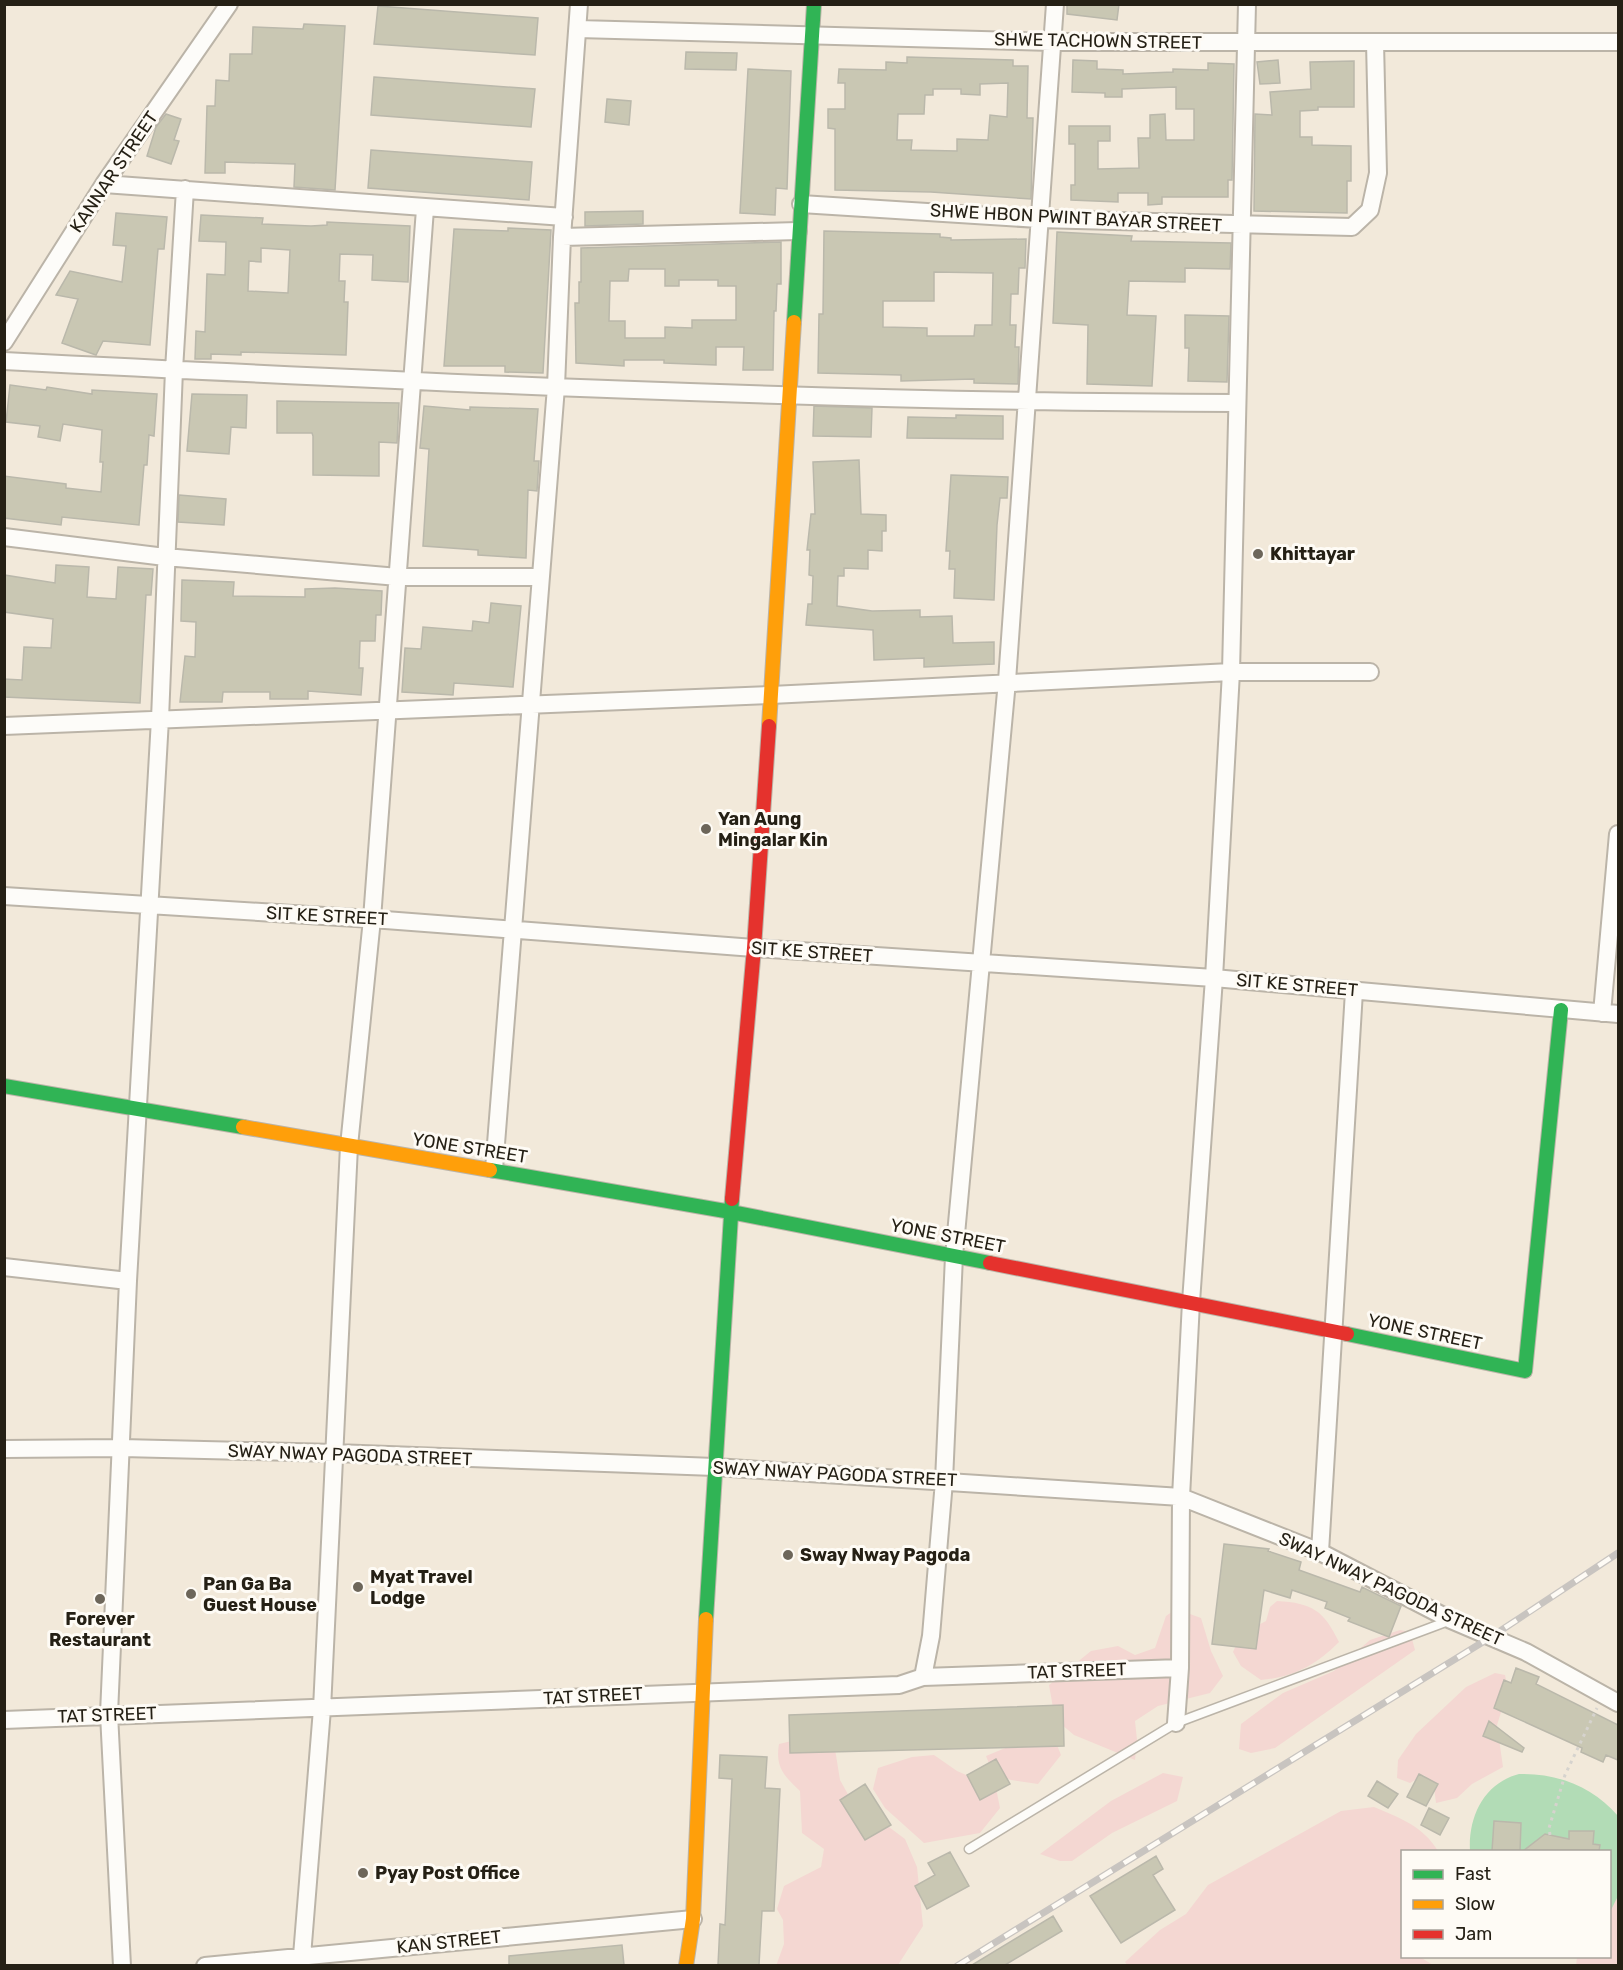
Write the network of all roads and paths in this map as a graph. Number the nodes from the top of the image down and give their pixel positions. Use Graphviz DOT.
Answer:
graph roads {
  1 [pos="229,4"];
  2 [pos="579,4"];
  3 [pos="814,4"];
  4 [pos="1055,4"];
  5 [pos="1247,4"];
  6 [pos="578,29"];
  7 [pos="811,36"];
  8 [pos="1052,42"];
  9 [pos="1375,42"];
  10 [pos="1618,42"];
  11 [pos="1244,43"];
  12 [pos="104,184"];
  13 [pos="185,189"];
  14 [pos="801,204"];
  15 [pos="425,209"];
  16 [pos="564,217"];
  17 [pos="1038,219"];
  18 [pos="1243,225"];
  19 [pos="798,231"];
  20 [pos="562,237"];
  21 [pos="4,342"];
  22 [pos="4,361"];
  23 [pos="174,370"];
  24 [pos="411,382"];
  25 [pos="556,387"];
  26 [pos="789,396"];
  27 [pos="1027,402"];
  28 [pos="1237,403"];
  29 [pos="4,537"];
  30 [pos="165,557"];
  31 [pos="398,577"];
  32 [pos="540,577"];
  33 [pos="1231,672"];
  34 [pos="1370,672"];
  35 [pos="1007,681"];
  36 [pos="771,695"];
  37 [pos="529,704"];
  38 [pos="388,710"];
  39 [pos="160,719"];
  40 [pos="4,726"];
  41 [pos="1618,834"];
  42 [pos="4,896"];
  43 [pos="150,906"];
  44 [pos="372,918"];
  45 [pos="512,929"];
  46 [pos="754,948"];
  47 [pos="980,963"];
  48 [pos="1214,978"];
  49 [pos="1354,991"];
  50 [pos="1561,1010"];
  51 [pos="1610,1014"];
  52 [pos="4,1086"];
  53 [pos="140,1109"];
  54 [pos="349,1146"];
  55 [pos="494,1169"];
  56 [pos="731,1212"];
  57 [pos="954,1256"];
  58 [pos="4,1267"];
  59 [pos="128,1281"];
  60 [pos="1191,1302"];
  61 [pos="1333,1331"];
  62 [pos="122,1448"];
  63 [pos="4,1449"];
  64 [pos="335,1453"];
  65 [pos="715,1467"];
  66 [pos="944,1480"];
  67 [pos="1181,1497"];
  68 [pos="1320,1552"];
  69 [pos="1451,1620"];
  70 [pos="1180,1668"];
  71 [pos="923,1677"];
  72 [pos="702,1691"];
  73 [pos="1602,1696"];
  74 [pos="1618,1703"];
  75 [pos="322,1709"];
  76 [pos="109,1714"];
  77 [pos="4,1720"];
  78 [pos="1176,1723"];
  79 [pos="1550,1835"];
  80 [pos="969,1849"];
  81 [pos="693,1919"];
  82 [pos="302,1956"];
  83 [pos="122,1965"];
  84 [pos="205,1965"];
  85 [pos="686,1965"];
  1 -- 12 [label="street, KANNAR STREET"];
  2 -- 6 [label="street"];
  3 -- 7 [label="street"];
  4 -- 8 [label="street"];
  5 -- 11 [label="street"];
  6 -- 7 [label="street, SHWE TACHOWN STREET"];
  6 -- 16 [label="street"];
  7 -- 8 [label="street, SHWE TACHOWN STREET"];
  7 -- 14 [label="street"];
  8 -- 11 [label="street, SHWE TACHOWN STREET"];
  8 -- 17 [label="street"];
  9 -- 10 [label="street, SHWE TACHOWN STREET"];
  9 -- 11 [label="street, SHWE TACHOWN STREET"];
  9 -- 18 [label="street, SHWE HBON PWINT BAYAR STREET"];
  11 -- 18 [label="street"];
  12 -- 13 [label="street"];
  12 -- 21 [label="street, KANNAR STREET"];
  13 -- 15 [label="street"];
  13 -- 23 [label="street"];
  14 -- 17 [label="street, SHWE HBON PWINT BAYAR STREET"];
  14 -- 19 [label="street"];
  15 -- 16 [label="street"];
  15 -- 24 [label="street"];
  16 -- 20 [label="street"];
  17 -- 18 [label="street, SHWE HBON PWINT BAYAR STREET"];
  17 -- 27 [label="street"];
  18 -- 28 [label="street"];
  19 -- 20 [label="street"];
  19 -- 26 [label="street"];
  20 -- 25 [label="street"];
  22 -- 23 [label="street"];
  23 -- 24 [label="street"];
  23 -- 30 [label="street"];
  24 -- 25 [label="street"];
  24 -- 31 [label="street"];
  25 -- 26 [label="street"];
  25 -- 32 [label="street"];
  26 -- 27 [label="street"];
  26 -- 36 [label="street"];
  27 -- 28 [label="street"];
  27 -- 35 [label="street"];
  28 -- 33 [label="street"];
  29 -- 30 [label="street"];
  30 -- 31 [label="street"];
  30 -- 39 [label="street"];
  31 -- 32 [label="street"];
  31 -- 38 [label="street"];
  32 -- 37 [label="street"];
  33 -- 34 [label="street"];
  33 -- 35 [label="street"];
  33 -- 48 [label="street"];
  35 -- 36 [label="street"];
  35 -- 47 [label="street"];
  36 -- 37 [label="street"];
  36 -- 46 [label="street"];
  37 -- 38 [label="street"];
  37 -- 45 [label="street"];
  38 -- 39 [label="street"];
  38 -- 44 [label="street"];
  39 -- 40 [label="street"];
  39 -- 43 [label="street"];
  41 -- 51 [label="street"];
  42 -- 43 [label="street, SIT KE STREET"];
  43 -- 44 [label="street, SIT KE STREET"];
  43 -- 53 [label="street"];
  44 -- 45 [label="street, SIT KE STREET"];
  44 -- 54 [label="street"];
  45 -- 46 [label="street, SIT KE STREET"];
  45 -- 55 [label="street"];
  46 -- 47 [label="street, SIT KE STREET"];
  46 -- 56 [label="street"];
  47 -- 48 [label="street, SIT KE STREET"];
  47 -- 57 [label="street"];
  48 -- 49 [label="street, SIT KE STREET"];
  48 -- 60 [label="street"];
  49 -- 50 [label="street, SIT KE STREET"];
  49 -- 61 [label="street"];
  50 -- 51 [label="street, SIT KE STREET"];
  50 -- 61 [label="street, YONE STREET"];
  52 -- 53 [label="street, YONE STREET"];
  53 -- 54 [label="street, YONE STREET"];
  53 -- 59 [label="street"];
  54 -- 55 [label="street, YONE STREET"];
  54 -- 64 [label="street"];
  55 -- 56 [label="street, YONE STREET"];
  56 -- 57 [label="street, YONE STREET"];
  56 -- 65 [label="street"];
  57 -- 60 [label="street, YONE STREET"];
  57 -- 66 [label="street"];
  58 -- 59 [label="street"];
  59 -- 62 [label="street"];
  60 -- 61 [label="street, YONE STREET"];
  60 -- 67 [label="street"];
  61 -- 68 [label="street"];
  62 -- 63 [label="street, SWAY NWAY PAGODA STREET"];
  62 -- 64 [label="street, SWAY NWAY PAGODA STREET"];
  62 -- 76 [label="street"];
  64 -- 65 [label="street, SWAY NWAY PAGODA STREET"];
  64 -- 75 [label="street"];
  65 -- 66 [label="street, SWAY NWAY PAGODA STREET"];
  65 -- 72 [label="street"];
  66 -- 67 [label="street, SWAY NWAY PAGODA STREET"];
  66 -- 71 [label="street"];
  67 -- 68 [label="street, SWAY NWAY PAGODA STREET"];
  67 -- 70 [label="street"];
  68 -- 69 [label="street, SWAY NWAY PAGODA STREET"];
  69 -- 73 [label="street, SWAY NWAY PAGODA STREET"];
  69 -- 78 [label="lane"];
  70 -- 71 [label="street, TAT STREET"];
  70 -- 78 [label="street"];
  71 -- 72 [label="street, TAT STREET"];
  72 -- 75 [label="street, TAT STREET"];
  72 -- 81 [label="street"];
  73 -- 74 [label="street, SWAY NWAY PAGODA STREET"];
  73 -- 79 [label="path"];
  75 -- 76 [label="street, TAT STREET"];
  75 -- 82 [label="street"];
  76 -- 77 [label="street, TAT STREET"];
  76 -- 83 [label="street"];
  78 -- 80 [label="lane"];
  81 -- 82 [label="street, KAN STREET"];
  81 -- 85 [label="street"];
  82 -- 84 [label="street, KAN STREET"];
}
